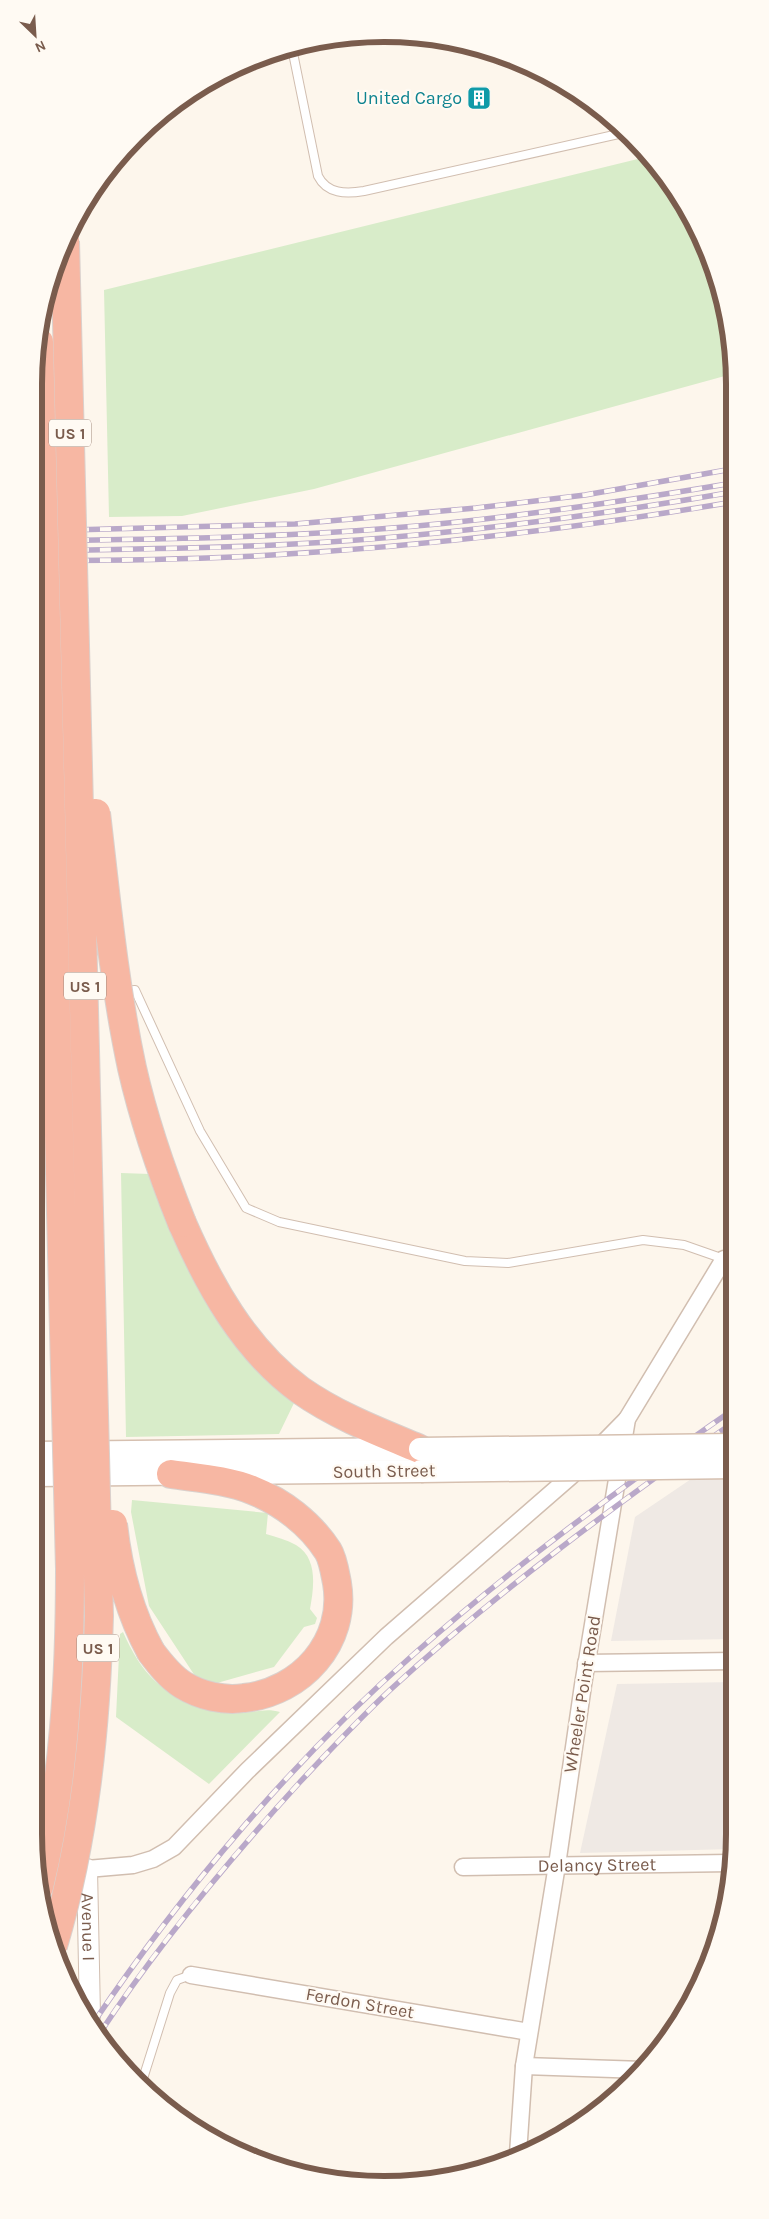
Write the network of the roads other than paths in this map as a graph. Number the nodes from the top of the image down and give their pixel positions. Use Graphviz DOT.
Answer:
graph roads {
  1 [pos="293,55"];
  2 [pos="617,134"];
  3 [pos="66,263"];
  4 [pos="42,464"];
  5 [pos="75,626"];
  6 [pos="71,994"];
  7 [pos="62,995"];
  8 [pos="42,996"];
  9 [pos="726,1256"];
  10 [pos="724,1259"];
  11 [pos="94,1346"];
  12 [pos="627,1419"];
  13 [pos="726,1445"];
  14 [pos="42,1453"];
  15 [pos="421,1460"];
  16 [pos="726,1467"];
  17 [pos="171,1474"];
  18 [pos="42,1475"];
  19 [pos="726,1661"];
  20 [pos="586,1663"];
  21 [pos="725,1863"];
  22 [pos="44,1864"];
  23 [pos="557,1865"];
  24 [pos="463,1867"];
  25 [pos="87,1869"];
  26 [pos="44,1870"];
  27 [pos="57,1931"];
  28 [pos="191,1975"];
  29 [pos="90,2008"];
  30 [pos="529,2032"];
  31 [pos="524,2066"];
  32 [pos="632,2070"];
  33 [pos="144,2077"];
  34 [pos="518,2149"];
  1 -- 2 [label="lane"];
  3 -- 5 [label="highway, US 1, bridge"];
  4 -- 22 [label="highway, bridge"];
  5 -- 11 [label="highway, US 1, bridge"];
  5 -- 15 [label="highway, bridge"];
  6 -- 10 [label="lane"];
  7 -- 8 [label="lane"];
  9 -- 10 [label="lane"];
  10 -- 12 [label="street, Wheeler Point Road"];
  11 -- 17 [label="highway, bridge"];
  11 -- 27 [label="highway, US 1, bridge"];
  12 -- 20 [label="street, Wheeler Point Road"];
  12 -- 25 [label="street"];
  13 -- 15 [label="main road, South Street, bridge"];
  14 -- 15 [label="main road, South Street"];
  15 -- 16 [label="main road, South Street, bridge"];
  15 -- 17 [label="main road, South Street"];
  17 -- 18 [label="main road, South Street"];
  19 -- 20 [label="street"];
  20 -- 23 [label="street, Wheeler Point Road"];
  21 -- 23 [label="street, Delancy Street"];
  23 -- 24 [label="street, Delancy Street"];
  23 -- 30 [label="street, Wheeler Point Road"];
  25 -- 26 [label="street"];
  25 -- 29 [label="street, Avenue I"];
  28 -- 30 [label="street, Ferdon Street"];
  28 -- 33 [label="lane"];
  30 -- 31 [label="street, Wheeler Point Road"];
  31 -- 32 [label="street"];
  31 -- 34 [label="street, Wheeler Point Road"];
}
